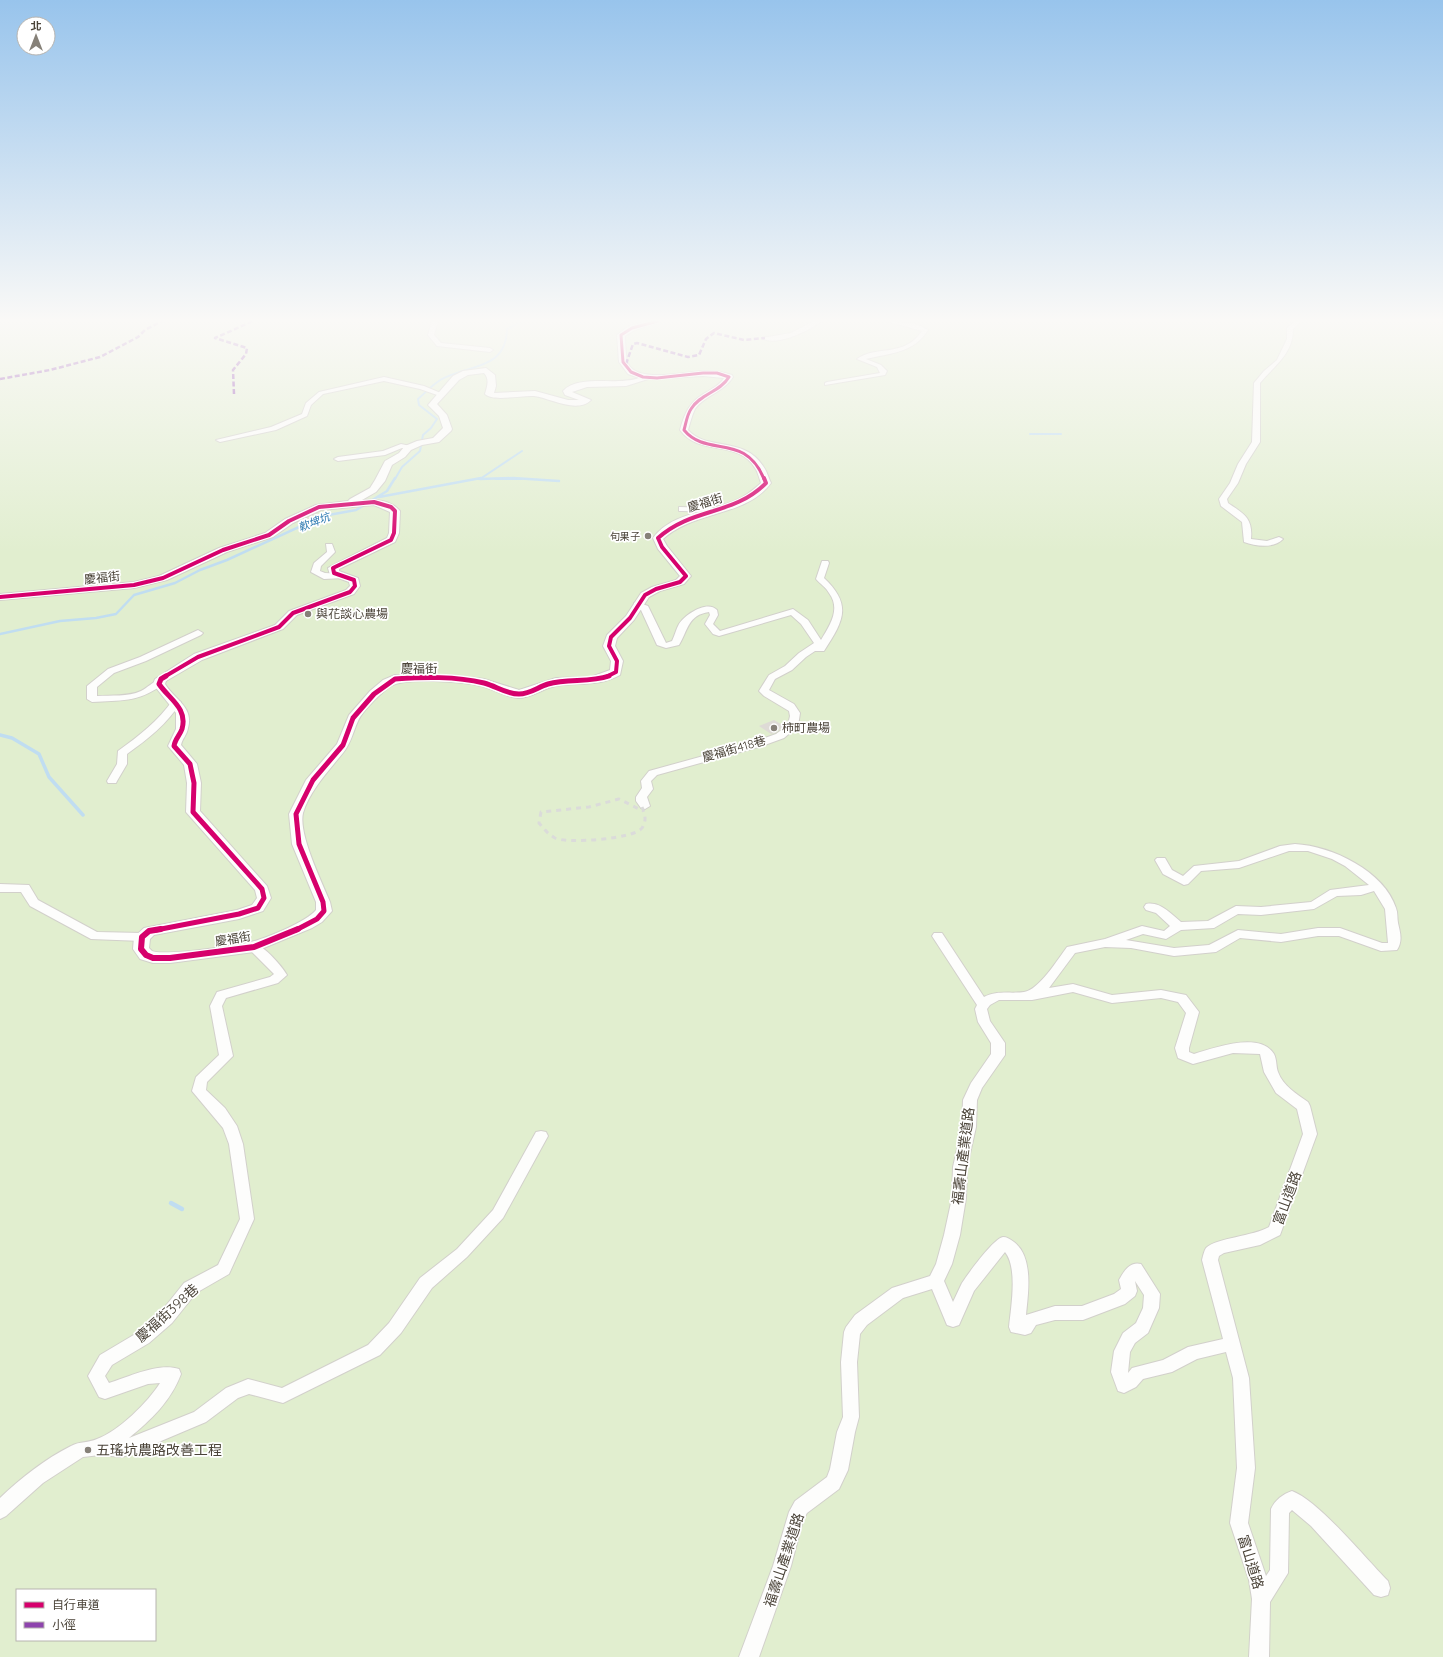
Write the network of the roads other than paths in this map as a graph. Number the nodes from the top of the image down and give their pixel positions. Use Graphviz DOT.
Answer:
graph roads {
  1 [pos="315,398"];
  2 [pos="434,398"];
  3 [pos="555,398"];
  4 [pos="582,398"];
  5 [pos="702,398"];
  6 [pos="1257,398"];
  7 [pos="220,440"];
  8 [pos="409,447"];
  9 [pos="338,459"];
  10 [pos="350,504"];
  11 [pos="682,509"];
  12 [pos="715,510"];
  13 [pos="1279,539"];
  14 [pos="329,546"];
  15 [pos="825,563"];
  16 [pos="341,576"];
  17 [pos="0,597"];
  18 [pos="637,605"];
  19 [pos="198,633"];
  20 [pos="812,650"];
  21 [pos="159,683"];
  22 [pos="176,702"];
  23 [pos="112,781"];
  24 [pos="645,806"];
  25 [pos="1161,860"];
  26 [pos="1377,887"];
  27 [pos="0,888"];
  28 [pos="1150,907"];
  29 [pos="1178,926"];
  30 [pos="938,936"];
  31 [pos="142,937"];
  32 [pos="1105,943"];
  33 [pos="254,947"];
  34 [pos="1030,995"];
  35 [pos="983,1005"];
  36 [pos="541,1136"];
  37 [pos="936,1281"];
  38 [pos="1232,1342"];
  39 [pos="101,1447"];
  40 [pos="0,1510"];
  41 [pos="1381,1588"];
  42 [pos="1261,1599"];
  43 [pos="749,1657"];
  44 [pos="1259,1657"];
  1 -- 7 [label="street"];
  2 -- 8 [label="street"];
  3 -- 4 [label="street"];
  5 -- 12 [label="street, 慶福街"];
  6 -- 13 [label="street"];
  8 -- 9 [label="street"];
  8 -- 10 [label="street"];
  10 -- 16 [label="street, 慶福街"];
  10 -- 17 [label="street, 慶福街"];
  11 -- 12 [label="street"];
  12 -- 18 [label="street, 慶福街"];
  14 -- 16 [label="street"];
  15 -- 20 [label="street"];
  16 -- 21 [label="street"];
  18 -- 20 [label="street"];
  18 -- 33 [label="street, 慶福街"];
  19 -- 21 [label="street"];
  20 -- 24 [label="street, 慶福街418巷"];
  21 -- 22 [label="street, 慶福街"];
  22 -- 23 [label="street"];
  22 -- 31 [label="street, 慶福街"];
  25 -- 26 [label="street"];
  26 -- 29 [label="street"];
  26 -- 32 [label="street"];
  27 -- 31 [label="street"];
  28 -- 29 [label="street"];
  29 -- 32 [label="street"];
  30 -- 35 [label="street"];
  31 -- 33 [label="street, 慶福街"];
  32 -- 34 [label="street"];
  33 -- 39 [label="street, 慶福街398巷"];
  34 -- 35 [label="street"];
  34 -- 38 [label="street, 富山道路"];
  35 -- 37 [label="street, 福壽山產業道路"];
  36 -- 39 [label="street"];
  37 -- 38 [label="street"];
  37 -- 43 [label="street, 福壽山產業道路"];
  38 -- 42 [label="street, 富山道路"];
  39 -- 40 [label="street, 慶福街398巷"];
  41 -- 42 [label="street"];
  42 -- 44 [label="street, 富山道路"];
}
